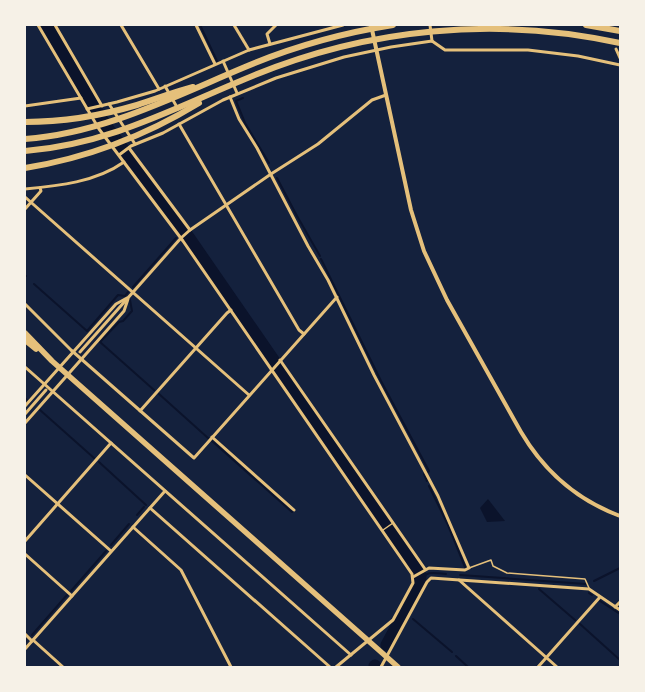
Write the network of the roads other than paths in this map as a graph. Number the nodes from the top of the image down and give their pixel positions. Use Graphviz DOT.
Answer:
graph roads {
  1 [pos="38,25"];
  2 [pos="55,25"];
  3 [pos="121,25"];
  4 [pos="196,25"];
  5 [pos="234,25"];
  6 [pos="276,25"];
  7 [pos="343,25"];
  8 [pos="371,25"];
  9 [pos="393,25"];
  10 [pos="430,25"];
  11 [pos="586,25"];
  12 [pos="620,31"];
  13 [pos="432,41"];
  14 [pos="620,43"];
  15 [pos="270,44"];
  16 [pos="376,49"];
  17 [pos="616,49"];
  18 [pos="249,50"];
  19 [pos="620,58"];
  20 [pos="223,61"];
  21 [pos="216,64"];
  22 [pos="620,64"];
  23 [pos="214,80"];
  24 [pos="165,86"];
  25 [pos="159,89"];
  26 [pos="219,90"];
  27 [pos="237,94"];
  28 [pos="386,95"];
  29 [pos="230,97"];
  30 [pos="81,98"];
  31 [pos="109,104"];
  32 [pos="25,106"];
  33 [pos="101,106"];
  34 [pos="89,109"];
  35 [pos="184,121"];
  36 [pos="25,122"];
  37 [pos="179,124"];
  38 [pos="25,139"];
  39 [pos="135,144"];
  40 [pos="128,148"];
  41 [pos="25,151"];
  42 [pos="120,154"];
  43 [pos="124,162"];
  44 [pos="25,168"];
  45 [pos="271,174"];
  46 [pos="40,188"];
  47 [pos="25,189"];
  48 [pos="25,197"];
  49 [pos="31,202"];
  50 [pos="226,205"];
  51 [pos="25,209"];
  52 [pos="190,230"];
  53 [pos="182,237"];
  54 [pos="133,292"];
  55 [pos="128,297"];
  56 [pos="336,297"];
  57 [pos="25,304"];
  58 [pos="231,310"];
  59 [pos="25,333"];
  60 [pos="304,334"];
  61 [pos="25,340"];
  62 [pos="196,348"];
  63 [pos="73,352"];
  64 [pos="80,352"];
  65 [pos="81,359"];
  66 [pos="52,361"];
  67 [pos="280,361"];
  68 [pos="25,367"];
  69 [pos="59,367"];
  70 [pos="273,369"];
  71 [pos="68,375"];
  72 [pos="44,384"];
  73 [pos="46,390"];
  74 [pos="52,392"];
  75 [pos="249,395"];
  76 [pos="25,406"];
  77 [pos="140,411"];
  78 [pos="25,414"];
  79 [pos="25,423"];
  80 [pos="212,437"];
  81 [pos="111,444"];
  82 [pos="25,475"];
  83 [pos="165,491"];
  84 [pos="58,504"];
  85 [pos="150,508"];
  86 [pos="294,510"];
  87 [pos="620,516"];
  88 [pos="392,523"];
  89 [pos="133,527"];
  90 [pos="384,529"];
  91 [pos="25,541"];
  92 [pos="111,551"];
  93 [pos="25,554"];
  94 [pos="469,568"];
  95 [pos="453,569"];
  96 [pos="424,570"];
  97 [pos="413,577"];
  98 [pos="452,579"];
  99 [pos="459,580"];
  100 [pos="589,589"];
  101 [pos="72,596"];
  102 [pos="600,596"];
  103 [pos="620,602"];
  104 [pos="615,607"];
  105 [pos="620,610"];
  106 [pos="25,634"];
  107 [pos="33,641"];
  108 [pos="369,641"];
  109 [pos="25,649"];
  110 [pos="351,655"];
  111 [pos="387,656"];
  112 [pos="546,658"];
  113 [pos="63,667"];
  114 [pos="231,667"];
  115 [pos="330,667"];
  116 [pos="336,667"];
  117 [pos="381,667"];
  118 [pos="398,667"];
  119 [pos="538,667"];
  120 [pos="557,667"];
  1 -- 30 [label="street"];
  2 -- 33 [label="street"];
  3 -- 25 [label="street"];
  4 -- 21 [label="street"];
  5 -- 18 [label="street"];
  6 -- 15 [label="street"];
  7 -- 15 [label="street"];
  8 -- 16 [label="street"];
  9 -- 23 [label="highway"];
  10 -- 13 [label="street"];
  11 -- 12 [label="highway"];
  13 -- 16 [label="street"];
  13 -- 22 [label="street"];
  14 -- 26 [label="highway"];
  15 -- 18 [label="street"];
  16 -- 27 [label="street"];
  16 -- 28 [label="street"];
  17 -- 19 [label="street"];
  18 -- 20 [label="street"];
  20 -- 21 [label="street"];
  20 -- 27 [label="street"];
  21 -- 24 [label="street"];
  23 -- 36 [label="highway"];
  23 -- 38 [label="highway"];
  24 -- 25 [label="street"];
  24 -- 35 [label="street"];
  25 -- 31 [label="street"];
  26 -- 41 [label="highway"];
  26 -- 44 [label="highway"];
  27 -- 29 [label="street"];
  28 -- 45 [label="street"];
  28 -- 87 [label="street"];
  29 -- 35 [label="street"];
  29 -- 45 [label="street"];
  30 -- 32 [label="street"];
  30 -- 34 [label="street"];
  31 -- 33 [label="street"];
  31 -- 39 [label="street"];
  33 -- 34 [label="street"];
  34 -- 42 [label="street"];
  35 -- 37 [label="street"];
  37 -- 39 [label="street"];
  37 -- 50 [label="street"];
  39 -- 40 [label="street"];
  40 -- 42 [label="street"];
  40 -- 52 [label="street"];
  42 -- 43 [label="street"];
  43 -- 46 [label="street"];
  43 -- 53 [label="street"];
  45 -- 50 [label="street"];
  45 -- 56 [label="street"];
  46 -- 47 [label="street"];
  46 -- 49 [label="street"];
  48 -- 49 [label="street"];
  49 -- 51 [label="street"];
  49 -- 54 [label="street"];
  50 -- 52 [label="street"];
  50 -- 60 [label="street"];
  52 -- 53 [label="street"];
  53 -- 54 [label="street"];
  53 -- 58 [label="street"];
  54 -- 55 [label="street"];
  54 -- 62 [label="street"];
  55 -- 63 [label="street"];
  55 -- 64 [label="street"];
  55 -- 65 [label="street"];
  56 -- 60 [label="street"];
  56 -- 94 [label="street"];
  57 -- 63 [label="street"];
  58 -- 62 [label="street"];
  58 -- 70 [label="street"];
  59 -- 66 [label="highway"];
  60 -- 67 [label="street"];
  61 -- 66 [label="highway"];
  62 -- 75 [label="street"];
  62 -- 77 [label="street"];
  63 -- 65 [label="street"];
  63 -- 69 [label="street"];
  65 -- 71 [label="street"];
  65 -- 77 [label="street"];
  66 -- 69 [label="highway"];
  67 -- 70 [label="street"];
  67 -- 88 [label="street"];
  68 -- 72 [label="street"];
  69 -- 71 [label="highway"];
  69 -- 72 [label="street"];
  70 -- 75 [label="street"];
  70 -- 90 [label="street"];
  71 -- 74 [label="street"];
  71 -- 108 [label="highway"];
  72 -- 74 [label="street"];
  72 -- 76 [label="street"];
  73 -- 78 [label="street"];
  74 -- 79 [label="street"];
  74 -- 81 [label="street"];
  75 -- 80 [label="street"];
  77 -- 80 [label="street"];
  80 -- 86 [label="street"];
  81 -- 83 [label="street"];
  81 -- 84 [label="street"];
  82 -- 84 [label="street"];
  83 -- 85 [label="street"];
  83 -- 110 [label="street"];
  84 -- 91 [label="street"];
  84 -- 92 [label="street"];
  85 -- 89 [label="street"];
  85 -- 115 [label="street"];
  88 -- 90 [label="lane"];
  88 -- 96 [label="street"];
  89 -- 92 [label="street"];
  89 -- 114 [label="street"];
  90 -- 97 [label="street"];
  92 -- 101 [label="street"];
  93 -- 101 [label="street"];
  94 -- 95 [label="street"];
  94 -- 100 [label="lane"];
  95 -- 96 [label="street"];
  95 -- 98 [label="street"];
  96 -- 97 [label="street"];
  97 -- 108 [label="street"];
  98 -- 99 [label="street"];
  98 -- 111 [label="street"];
  99 -- 100 [label="street"];
  99 -- 112 [label="street"];
  100 -- 102 [label="street"];
  101 -- 107 [label="street"];
  102 -- 104 [label="street"];
  102 -- 112 [label="street"];
  103 -- 104 [label="street"];
  104 -- 105 [label="street"];
  106 -- 107 [label="street"];
  107 -- 109 [label="street"];
  107 -- 113 [label="street"];
  108 -- 110 [label="street"];
  108 -- 111 [label="highway"];
  110 -- 116 [label="street"];
  111 -- 117 [label="street"];
  111 -- 118 [label="highway"];
  112 -- 119 [label="street"];
  112 -- 120 [label="street"];
}
